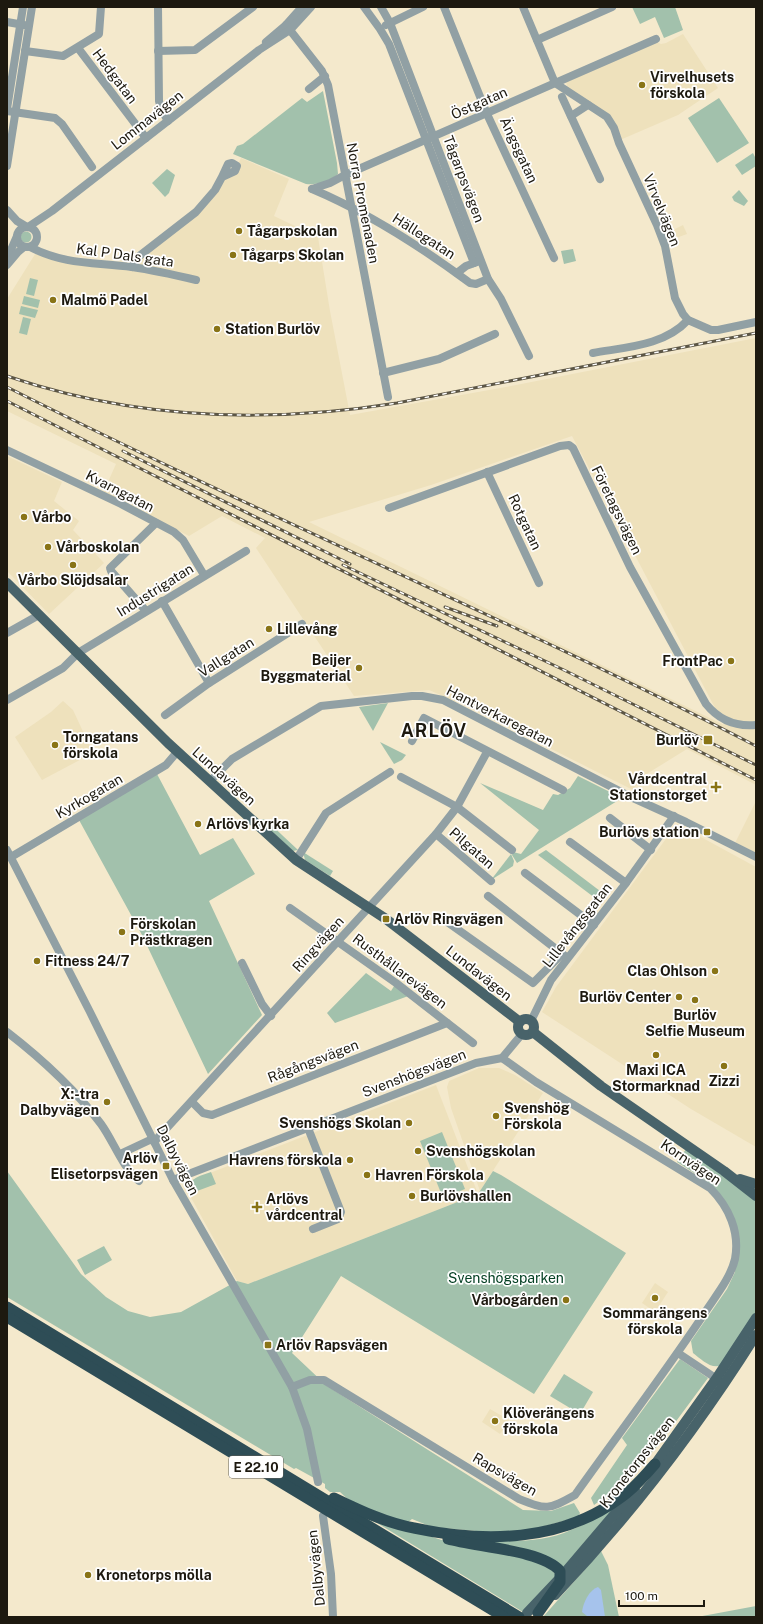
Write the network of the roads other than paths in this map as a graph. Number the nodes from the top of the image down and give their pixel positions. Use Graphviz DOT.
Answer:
graph roads {
  1 [pos="23,7"];
  2 [pos="32,7"];
  3 [pos="101,7"];
  4 [pos="158,7"];
  5 [pos="253,7"];
  6 [pos="302,7"];
  7 [pos="311,7"];
  8 [pos="364,7"];
  9 [pos="381,7"];
  10 [pos="423,7"];
  11 [pos="444,7"];
  12 [pos="523,7"];
  13 [pos="612,7"];
  14 [pos="7,22"];
  15 [pos="390,23"];
  16 [pos="20,24"];
  17 [pos="29,25"];
  18 [pos="288,27"];
  19 [pos="380,29"];
  20 [pos="656,39"];
  21 [pos="537,40"];
  22 [pos="78,48"];
  23 [pos="25,51"];
  24 [pos="158,51"];
  25 [pos="325,76"];
  26 [pos="555,83"];
  27 [pos="309,89"];
  28 [pos="562,97"];
  29 [pos="588,104"];
  30 [pos="7,110"];
  31 [pos="16,112"];
  32 [pos="487,114"];
  33 [pos="571,116"];
  34 [pos="168,121"];
  35 [pos="146,138"];
  36 [pos="430,139"];
  37 [pos="7,166"];
  38 [pos="92,167"];
  39 [pos="345,175"];
  40 [pos="222,177"];
  41 [pos="600,179"];
  42 [pos="312,189"];
  43 [pos="350,205"];
  44 [pos="7,210"];
  45 [pos="52,212"];
  46 [pos="7,215"];
  47 [pos="28,227"];
  48 [pos="17,235"];
  49 [pos="37,238"];
  50 [pos="27,247"];
  51 [pos="51,257"];
  52 [pos="554,258"];
  53 [pos="7,259"];
  54 [pos="478,262"];
  55 [pos="7,265"];
  56 [pos="132,267"];
  57 [pos="457,273"];
  58 [pos="488,279"];
  59 [pos="196,280"];
  60 [pos="688,320"];
  61 [pos="756,322"];
  62 [pos="495,334"];
  63 [pos="593,353"];
  64 [pos="529,356"];
  65 [pos="383,372"];
  66 [pos="388,397"];
  67 [pos="7,450"];
  68 [pos="487,472"];
  69 [pos="389,508"];
  70 [pos="156,523"];
  71 [pos="246,550"];
  72 [pos="204,575"];
  73 [pos="7,583"];
  74 [pos="539,583"];
  75 [pos="162,601"];
  76 [pos="146,611"];
  77 [pos="39,615"];
  78 [pos="302,624"];
  79 [pos="7,633"];
  80 [pos="78,654"];
  81 [pos="209,682"];
  82 [pos="7,700"];
  83 [pos="165,715"];
  84 [pos="756,725"];
  85 [pos="412,741"];
  86 [pos="177,752"];
  87 [pos="487,752"];
  88 [pos="390,772"];
  89 [pos="401,777"];
  90 [pos="210,781"];
  91 [pos="563,790"];
  92 [pos="457,807"];
  93 [pos="674,816"];
  94 [pos="610,818"];
  95 [pos="436,834"];
  96 [pos="570,842"];
  97 [pos="512,850"];
  98 [pos="651,850"];
  99 [pos="9,854"];
  100 [pos="756,857"];
  101 [pos="296,860"];
  102 [pos="525,873"];
  103 [pos="491,882"];
  104 [pos="626,883"];
  105 [pos="488,896"];
  106 [pos="290,908"];
  107 [pos="368,908"];
  108 [pos="443,919"];
  109 [pos="594,925"];
  110 [pos="338,942"];
  111 [pos="565,956"];
  112 [pos="242,963"];
  113 [pos="271,1016"];
  114 [pos="531,1021"];
  115 [pos="520,1022"];
  116 [pos="447,1023"];
  117 [pos="7,1032"];
  118 [pos="533,1032"];
  119 [pos="522,1034"];
  120 [pos="473,1043"];
  121 [pos="502,1058"];
  122 [pos="192,1102"];
  123 [pos="308,1128"];
  124 [pos="153,1140"];
  125 [pos="120,1154"];
  126 [pos="724,1171"];
  127 [pos="173,1180"];
  128 [pos="139,1181"];
  129 [pos="756,1184"];
  130 [pos="756,1196"];
  131 [pos="313,1229"];
  132 [pos="7,1307"];
  133 [pos="7,1317"];
  134 [pos="756,1318"];
  135 [pos="756,1334"];
  136 [pos="679,1351"];
  137 [pos="721,1380"];
  138 [pos="292,1387"];
  139 [pos="655,1464"];
  140 [pos="276,1468"];
  141 [pos="318,1482"];
  142 [pos="323,1516"];
  143 [pos="413,1528"];
  144 [pos="561,1577"];
  145 [pos="469,1596"];
  146 [pos="530,1615"];
  147 [pos="333,1617"];
  148 [pos="496,1617"];
  149 [pos="504,1617"];
  1 -- 16 [label="street"];
  2 -- 17 [label="street"];
  3 -- 22 [label="street"];
  4 -- 24 [label="street"];
  5 -- 24 [label="street"];
  6 -- 18 [label="street, Lommavägen"];
  7 -- 18 [label="street, Lommavägen"];
  8 -- 19 [label="street, Tågarpsvägen"];
  9 -- 15 [label="street, Tågarpsvägen"];
  10 -- 15 [label="street"];
  11 -- 32 [label="street, Ängsgatan"];
  12 -- 21 [label="street"];
  13 -- 21 [label="street"];
  14 -- 16 [label="street"];
  15 -- 19 [label="street"];
  15 -- 36 [label="street, Tågarpsvägen"];
  16 -- 17 [label="street"];
  16 -- 30 [label="street"];
  17 -- 23 [label="street"];
  18 -- 25 [label="street, Norra Promenaden"];
  18 -- 34 [label="street, Lommavägen"];
  19 -- 36 [label="street, Tågarpsvägen"];
  20 -- 26 [label="street, Östgatan"];
  21 -- 26 [label="street"];
  22 -- 23 [label="street"];
  22 -- 35 [label="street, Hedgatan"];
  23 -- 31 [label="street"];
  24 -- 34 [label="street"];
  25 -- 27 [label="street"];
  25 -- 39 [label="street, Norra Promenaden"];
  26 -- 29 [label="street, Virvelvägen"];
  26 -- 32 [label="street, Östgatan"];
  28 -- 33 [label="street"];
  29 -- 33 [label="street"];
  29 -- 60 [label="street, Virvelvägen"];
  30 -- 31 [label="street"];
  31 -- 37 [label="street"];
  31 -- 38 [label="street"];
  32 -- 36 [label="street, Östgatan"];
  32 -- 52 [label="street, Ängsgatan"];
  33 -- 41 [label="street"];
  34 -- 35 [label="street, Lommavägen"];
  35 -- 45 [label="street, Lommavägen"];
  36 -- 39 [label="street, Östgatan"];
  36 -- 54 [label="street, Tågarpsvägen"];
  39 -- 42 [label="street, Östgatan"];
  39 -- 43 [label="street, Norra Promenaden"];
  40 -- 56 [label="street"];
  42 -- 43 [label="street, Hällegatan"];
  43 -- 57 [label="street, Hällegatan"];
  43 -- 65 [label="street, Norra Promenaden"];
  44 -- 47 [label="street"];
  45 -- 47 [label="street, Lommavägen"];
  45 -- 49 [label="street, Lommavägen"];
  46 -- 48 [label="street"];
  47 -- 48 [label="street, Lommavägen"];
  47 -- 49 [label="street"];
  48 -- 50 [label="street"];
  48 -- 53 [label="street"];
  49 -- 50 [label="street, Lommavägen"];
  49 -- 51 [label="street"];
  50 -- 51 [label="street, Kal P Dals gata"];
  50 -- 55 [label="street, Lommavägen"];
  51 -- 56 [label="street, Kal P Dals gata"];
  54 -- 57 [label="street"];
  54 -- 58 [label="street, Tågarpsvägen"];
  56 -- 59 [label="street, Kal P Dals gata"];
  57 -- 58 [label="street, Hällegatan"];
  58 -- 64 [label="street, Tågarpsvägen"];
  60 -- 61 [label="street"];
  60 -- 63 [label="street"];
  62 -- 65 [label="street"];
  65 -- 66 [label="street, Norra Promenaden"];
  67 -- 70 [label="street, Kvarngatan"];
  68 -- 69 [label="street, Företagsvägen"];
  68 -- 74 [label="street, Rotgatan"];
  68 -- 84 [label="street, Företagsvägen"];
  70 -- 72 [label="street, Kvarngatan"];
  70 -- 76 [label="street"];
  71 -- 72 [label="street, Industrigatan"];
  72 -- 75 [label="street, Industrigatan"];
  73 -- 77 [label="main road, Lundavägen"];
  75 -- 76 [label="street, Industrigatan"];
  75 -- 81 [label="street"];
  76 -- 80 [label="street, Industrigatan"];
  77 -- 79 [label="street"];
  77 -- 80 [label="main road, Lundavägen"];
  78 -- 81 [label="street, Vallgatan"];
  80 -- 82 [label="street, Industrigatan"];
  80 -- 86 [label="main road, Lundavägen"];
  81 -- 83 [label="street, Vallgatan"];
  85 -- 87 [label="street"];
  86 -- 90 [label="main road, Lundavägen"];
  86 -- 99 [label="street, Kyrkogatan"];
  87 -- 91 [label="street"];
  87 -- 92 [label="street, Ringvägen"];
  88 -- 101 [label="street"];
  89 -- 92 [label="street"];
  90 -- 93 [label="street, Hantverkaregatan"];
  90 -- 101 [label="main road, Lundavägen"];
  92 -- 95 [label="street, Ringvägen"];
  92 -- 97 [label="street"];
  93 -- 98 [label="street, Lillevångsgatan"];
  93 -- 100 [label="street, Hantverkaregatan"];
  94 -- 98 [label="street"];
  95 -- 103 [label="street, Pilgatan"];
  95 -- 107 [label="street, Ringvägen"];
  96 -- 104 [label="street"];
  98 -- 104 [label="street, Lillevångsgatan"];
  99 -- 124 [label="street, Dalbyvägen"];
  101 -- 107 [label="main road, Lundavägen"];
  102 -- 109 [label="street"];
  104 -- 109 [label="street, Lillevångsgatan"];
  105 -- 111 [label="street"];
  106 -- 110 [label="street, Rusthållarevägen"];
  107 -- 110 [label="street, Ringvägen"];
  107 -- 115 [label="main road, Lundavägen"];
  108 -- 111 [label="street"];
  109 -- 111 [label="street, Lillevångsgatan"];
  110 -- 113 [label="street, Ringvägen"];
  110 -- 116 [label="street, Rusthållarevägen"];
  111 -- 114 [label="street, Lillevångsgatan"];
  112 -- 113 [label="street"];
  113 -- 122 [label="street, Ringvägen"];
  114 -- 115 [label="main road"];
  114 -- 118 [label="main road"];
  115 -- 119 [label="main road"];
  116 -- 120 [label="street, Rusthållarevägen"];
  116 -- 122 [label="street, Rågångsvägen"];
  117 -- 125 [label="street"];
  118 -- 119 [label="main road"];
  118 -- 126 [label="main road"];
  119 -- 121 [label="street"];
  121 -- 123 [label="street, Svenshögsvägen"];
  121 -- 136 [label="street, Kornvägen"];
  122 -- 124 [label="street, Ringvägen"];
  123 -- 127 [label="street, Svenshögsvägen"];
  123 -- 131 [label="street"];
  124 -- 125 [label="street, Ringvägen"];
  124 -- 127 [label="street, Dalbyvägen"];
  125 -- 128 [label="street"];
  126 -- 129 [label="main road"];
  126 -- 130 [label="main road"];
  127 -- 138 [label="street, Dalbyvägen"];
  132 -- 140 [label="highway, E 22.10"];
  133 -- 145 [label="highway, E 22.10"];
  134 -- 137 [label="main road, Kronetorpsvägen"];
  135 -- 137 [label="main road, Kronetorpsvägen"];
  136 -- 137 [label="street"];
  136 -- 138 [label="street, Rapsvägen"];
  137 -- 139 [label="main road, Kronetorpsvägen"];
  137 -- 146 [label="main road, Kronetorpsvägen"];
  138 -- 141 [label="street, Dalbyvägen"];
  139 -- 143 [label="highway"];
  139 -- 144 [label="main road, Kronetorpsvägen"];
  140 -- 143 [label="highway"];
  140 -- 146 [label="highway, E 22.10"];
  142 -- 147 [label="street, Dalbyvägen"];
  143 -- 144 [label="highway"];
  144 -- 146 [label="highway"];
  145 -- 148 [label="highway"];
  145 -- 149 [label="highway, E 22.10"];
}
